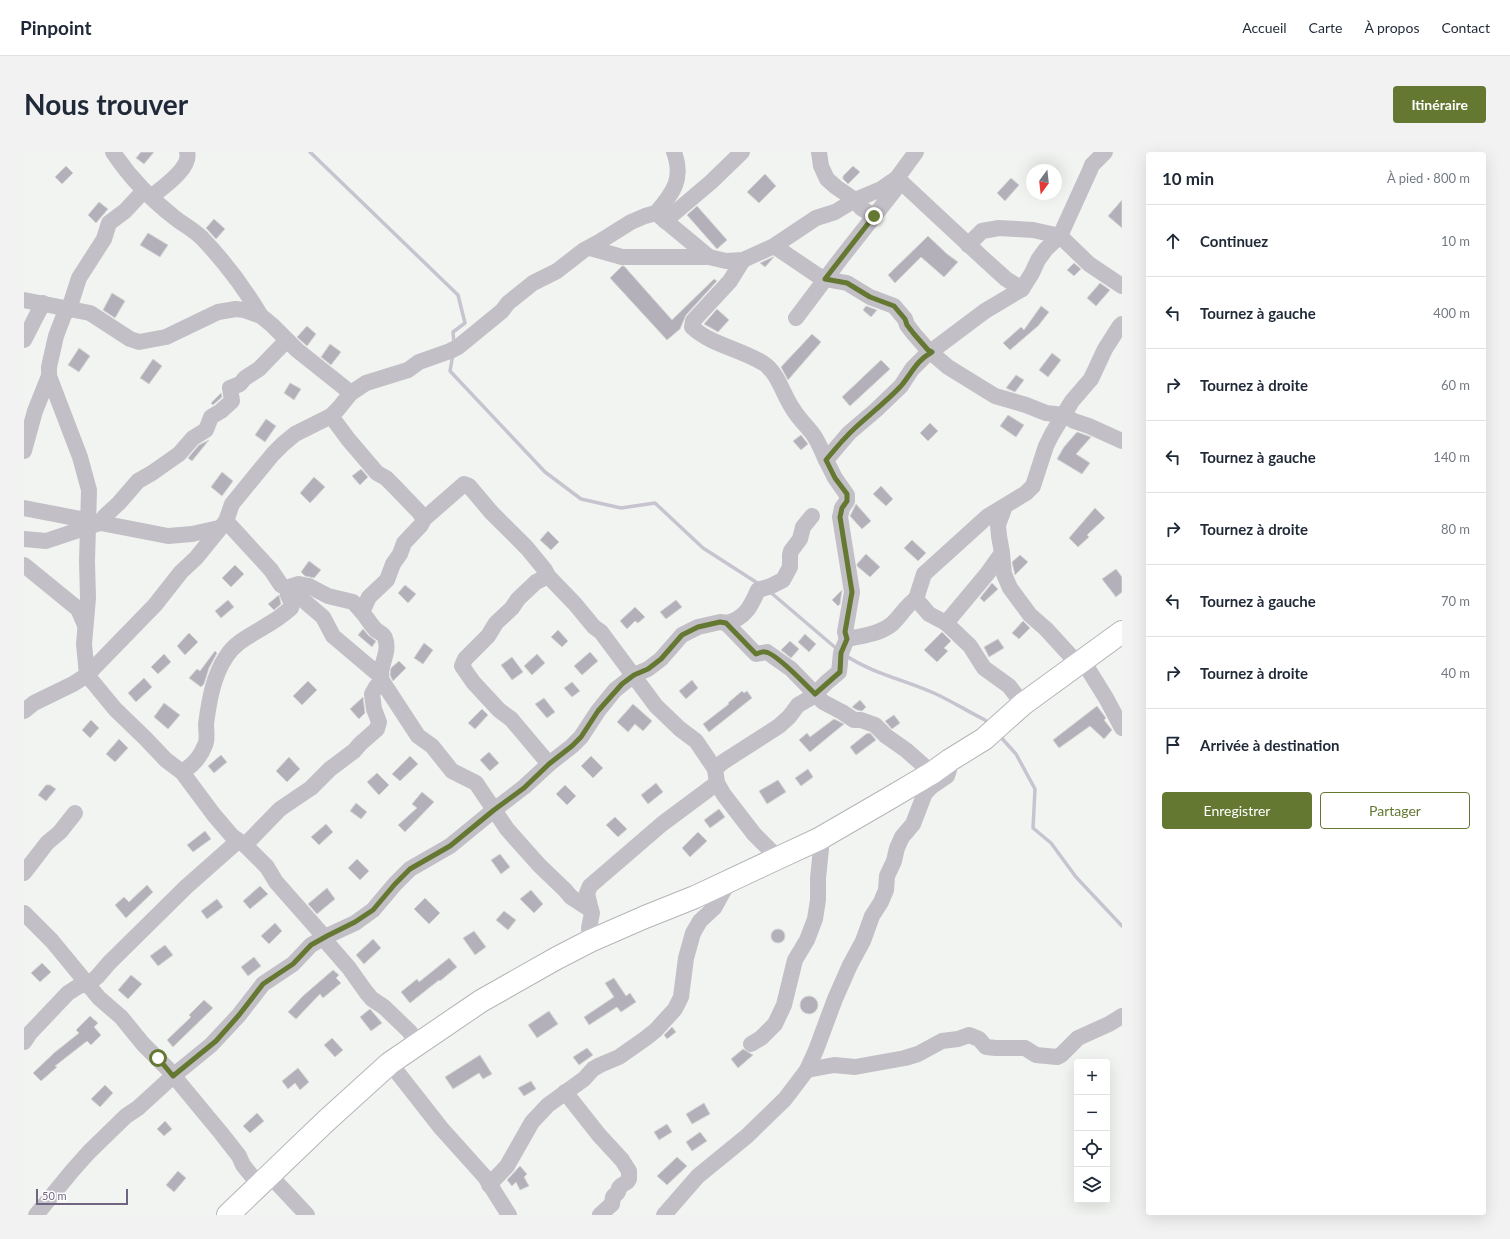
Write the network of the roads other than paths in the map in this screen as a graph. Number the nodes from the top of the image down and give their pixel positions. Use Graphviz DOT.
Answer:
graph roads {
  1 [pos="113,152"];
  2 [pos="187,152"];
  3 [pos="674,152"];
  4 [pos="742,152"];
  5 [pos="819,152"];
  6 [pos="916,152"];
  7 [pos="1105,152"];
  8 [pos="899,180"];
  9 [pos="144,193"];
  10 [pos="855,200"];
  11 [pos="874,216"];
  12 [pos="660,217"];
  13 [pos="1060,236"];
  14 [pos="968,245"];
  15 [pos="774,246"];
  16 [pos="590,248"];
  17 [pos="709,257"];
  18 [pos="743,260"];
  19 [pos="825,279"];
  20 [pos="1122,286"];
  21 [pos="1022,289"];
  22 [pos="24,300"];
  23 [pos="57,308"];
  24 [pos="261,316"];
  25 [pos="796,318"];
  26 [pos="1122,324"];
  27 [pos="24,340"];
  28 [pos="287,340"];
  29 [pos="932,352"];
  30 [pos="49,376"];
  31 [pos="351,393"];
  32 [pos="1064,415"];
  33 [pos="331,416"];
  34 [pos="1122,441"];
  35 [pos="24,451"];
  36 [pos="826,460"];
  37 [pos="1005,506"];
  38 [pos="24,508"];
  39 [pos="812,516"];
  40 [pos="424,519"];
  41 [pos="92,524"];
  42 [pos="222,525"];
  43 [pos="24,539"];
  44 [pos="1002,553"];
  45 [pos="24,565"];
  46 [pos="548,576"];
  47 [pos="288,589"];
  48 [pos="916,599"];
  49 [pos="362,612"];
  50 [pos="726,623"];
  51 [pos="946,623"];
  52 [pos="85,625"];
  53 [pos="1122,632"];
  54 [pos="847,639"];
  55 [pos="1080,662"];
  56 [pos="87,675"];
  57 [pos="634,675"];
  58 [pos="381,678"];
  59 [pos="815,694"];
  60 [pos="1023,704"];
  61 [pos="24,710"];
  62 [pos="1122,728"];
  63 [pos="950,760"];
  64 [pos="549,764"];
  65 [pos="182,772"];
  66 [pos="932,773"];
  67 [pos="716,776"];
  68 [pos="494,810"];
  69 [pos="75,814"];
  70 [pos="819,839"];
  71 [pos="242,843"];
  72 [pos="778,858"];
  73 [pos="24,873"];
  74 [pos="729,881"];
  75 [pos="591,910"];
  76 [pos="24,913"];
  77 [pos="323,938"];
  78 [pos="590,941"];
  79 [pos="88,984"];
  80 [pos="1122,1016"];
  81 [pos="24,1042"];
  82 [pos="751,1044"];
  83 [pos="416,1046"];
  84 [pos="390,1063"];
  85 [pos="807,1070"];
  86 [pos="173,1076"];
  87 [pos="564,1092"];
  88 [pos="264,1180"];
  89 [pos="489,1185"];
  90 [pos="36,1215"];
  91 [pos="228,1215"];
  92 [pos="307,1215"];
  93 [pos="509,1215"];
  94 [pos="600,1215"];
  95 [pos="664,1215"];
  1 -- 9 [label="street"];
  2 -- 9 [label="street"];
  3 -- 12 [label="street"];
  4 -- 12 [label="street"];
  5 -- 10 [label="street"];
  6 -- 8 [label="street"];
  7 -- 13 [label="street"];
  8 -- 10 [label="street"];
  8 -- 11 [label="street"];
  8 -- 14 [label="street"];
  9 -- 23 [label="street"];
  9 -- 24 [label="street"];
  10 -- 11 [label="street"];
  10 -- 15 [label="street"];
  11 -- 19 [label="street"];
  12 -- 16 [label="street"];
  12 -- 17 [label="street"];
  13 -- 14 [label="street"];
  13 -- 20 [label="street"];
  13 -- 21 [label="street"];
  14 -- 21 [label="street"];
  15 -- 18 [label="street"];
  15 -- 19 [label="street"];
  16 -- 17 [label="street"];
  16 -- 31 [label="street"];
  17 -- 18 [label="street"];
  18 -- 36 [label="street"];
  19 -- 25 [label="street"];
  19 -- 29 [label="street"];
  21 -- 29 [label="street"];
  22 -- 23 [label="street"];
  23 -- 24 [label="street"];
  23 -- 27 [label="street"];
  23 -- 30 [label="street"];
  24 -- 28 [label="street"];
  26 -- 32 [label="street"];
  28 -- 31 [label="street"];
  28 -- 41 [label="street"];
  29 -- 32 [label="street"];
  29 -- 36 [label="street"];
  30 -- 35 [label="street"];
  30 -- 41 [label="street"];
  31 -- 33 [label="street"];
  32 -- 34 [label="street"];
  32 -- 37 [label="street"];
  33 -- 40 [label="street"];
  33 -- 42 [label="street"];
  36 -- 54 [label="street"];
  37 -- 44 [label="street"];
  37 -- 48 [label="street"];
  38 -- 41 [label="street"];
  39 -- 50 [label="street"];
  40 -- 46 [label="street"];
  40 -- 49 [label="street"];
  41 -- 42 [label="street"];
  41 -- 43 [label="street"];
  41 -- 52 [label="street"];
  42 -- 47 [label="street"];
  42 -- 56 [label="street"];
  44 -- 51 [label="street"];
  44 -- 55 [label="street"];
  45 -- 52 [label="street"];
  46 -- 57 [label="street"];
  46 -- 64 [label="street"];
  47 -- 49 [label="street"];
  47 -- 58 [label="street"];
  47 -- 65 [label="street"];
  48 -- 51 [label="street"];
  48 -- 54 [label="street"];
  49 -- 58 [label="street"];
  50 -- 57 [label="street"];
  50 -- 59 [label="street"];
  51 -- 60 [label="street"];
  52 -- 56 [label="street"];
  53 -- 55 [label="highway"];
  54 -- 59 [label="street"];
  55 -- 60 [label="highway"];
  55 -- 62 [label="street"];
  56 -- 61 [label="street"];
  56 -- 65 [label="street"];
  57 -- 64 [label="street"];
  57 -- 67 [label="street"];
  58 -- 68 [label="street"];
  58 -- 71 [label="street"];
  59 -- 66 [label="street"];
  59 -- 67 [label="street"];
  60 -- 63 [label="highway"];
  63 -- 66 [label="highway"];
  63 -- 85 [label="street"];
  64 -- 68 [label="street"];
  65 -- 71 [label="street"];
  66 -- 70 [label="highway"];
  67 -- 72 [label="street"];
  67 -- 75 [label="street"];
  68 -- 75 [label="street"];
  68 -- 77 [label="street"];
  69 -- 73 [label="street"];
  70 -- 72 [label="highway"];
  70 -- 82 [label="street"];
  71 -- 77 [label="street"];
  71 -- 79 [label="street"];
  72 -- 74 [label="highway"];
  74 -- 78 [label="highway"];
  74 -- 87 [label="street"];
  75 -- 78 [label="street"];
  76 -- 79 [label="street"];
  77 -- 83 [label="street"];
  77 -- 86 [label="street"];
  78 -- 83 [label="highway"];
  79 -- 81 [label="street"];
  79 -- 86 [label="street"];
  80 -- 85 [label="street"];
  83 -- 84 [label="highway"];
  84 -- 88 [label="highway"];
  84 -- 89 [label="street"];
  85 -- 95 [label="street"];
  86 -- 88 [label="street"];
  86 -- 90 [label="street"];
  87 -- 89 [label="street"];
  87 -- 94 [label="street"];
  88 -- 91 [label="highway"];
  88 -- 92 [label="street"];
  89 -- 93 [label="street"];
}
